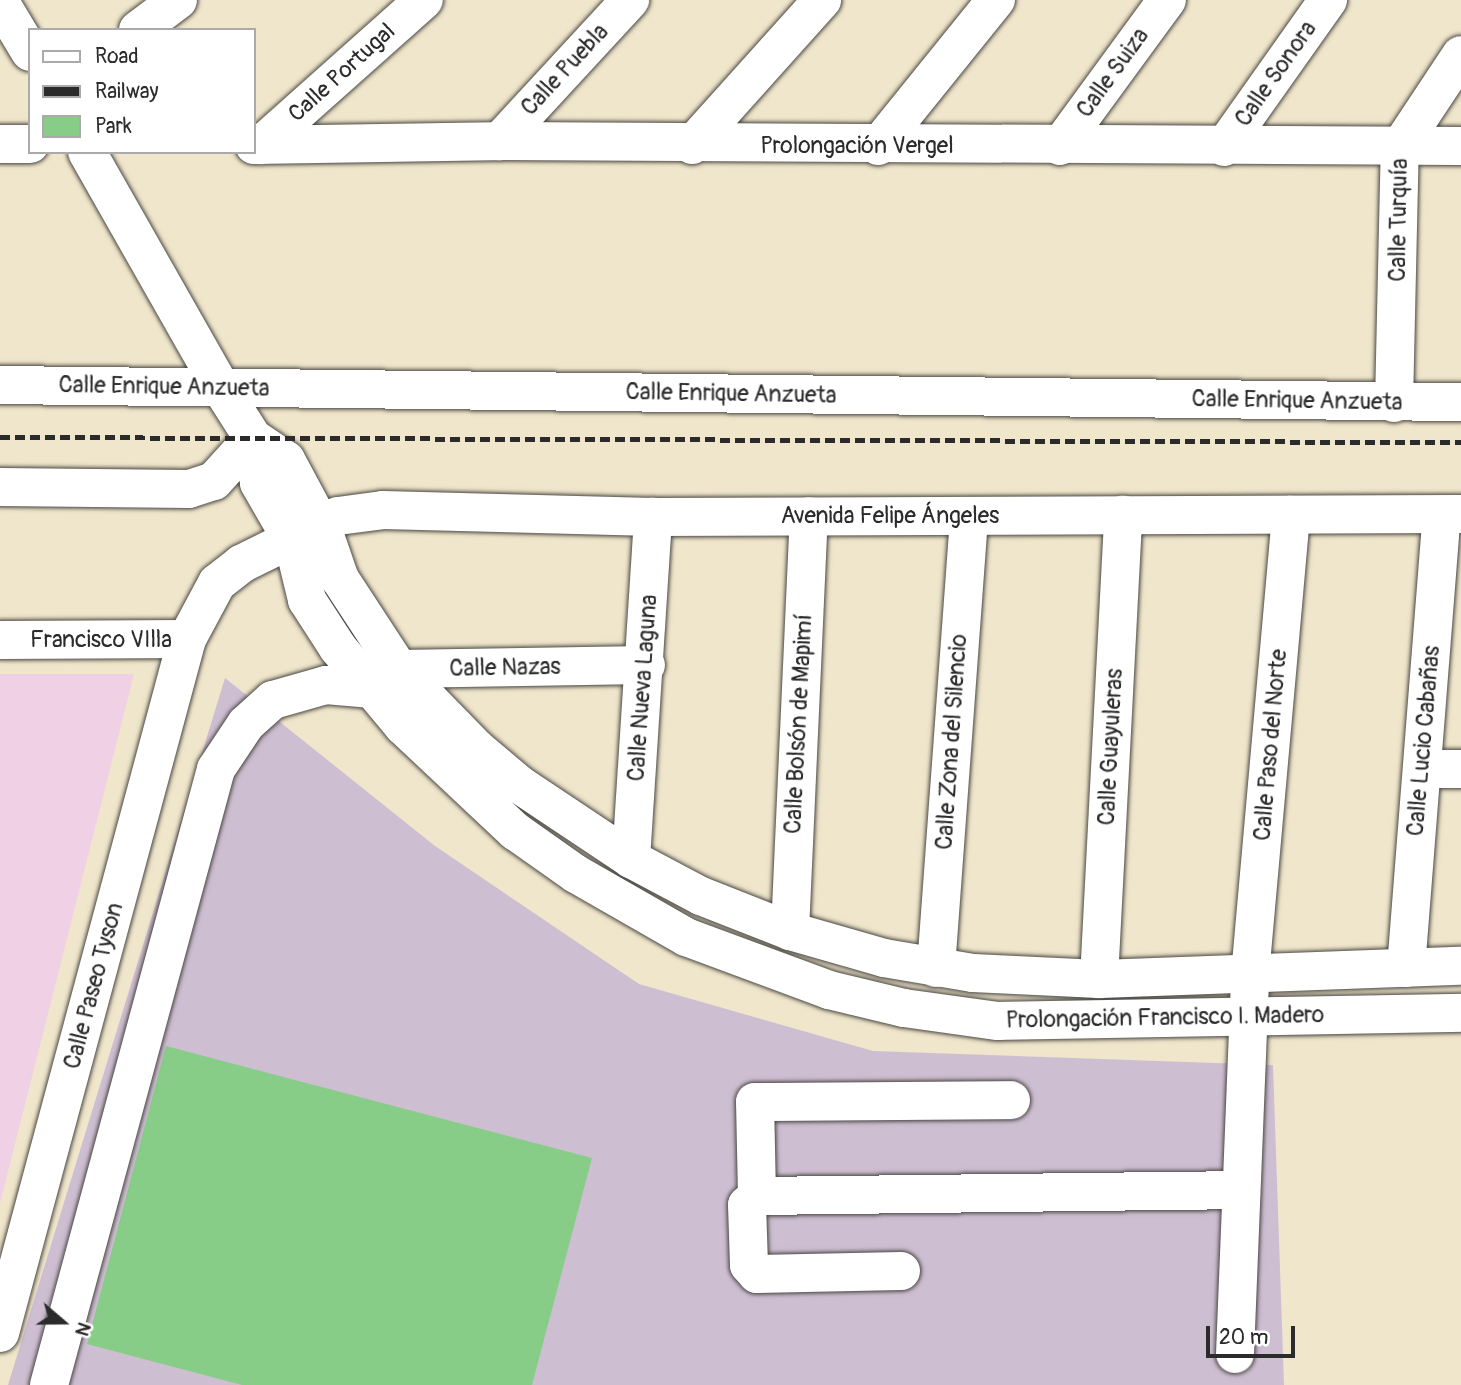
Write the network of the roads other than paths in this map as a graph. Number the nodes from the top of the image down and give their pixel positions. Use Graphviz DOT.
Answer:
graph roads {
  1 [pos="178,0"];
  2 [pos="424,0"];
  3 [pos="630,0"];
  4 [pos="822,0"];
  5 [pos="996,0"];
  6 [pos="1167,0"];
  7 [pos="1328,0"];
  8 [pos="0,2"];
  9 [pos="141,28"];
  10 [pos="28,48"];
  11 [pos="1461,55"];
  12 [pos="500,141"];
  13 [pos="0,144"];
  14 [pos="28,144"];
  15 [pos="257,145"];
  16 [pos="692,145"];
  17 [pos="878,146"];
  18 [pos="1060,146"];
  19 [pos="1461,146"];
  20 [pos="1224,147"];
  21 [pos="1400,147"];
  22 [pos="88,154"];
  23 [pos="0,385"];
  24 [pos="221,388"];
  25 [pos="1461,402"];
  26 [pos="1394,403"];
  27 [pos="253,438"];
  28 [pos="0,487"];
  29 [pos="1452,514"];
  30 [pos="1124,515"];
  31 [pos="1291,515"];
  32 [pos="808,516"];
  33 [pos="969,516"];
  34 [pos="653,517"];
  35 [pos="307,535"];
  36 [pos="1448,607"];
  37 [pos="187,639"];
  38 [pos="0,640"];
  39 [pos="646,665"];
  40 [pos="379,680"];
  41 [pos="1422,769"];
  42 [pos="1461,769"];
  43 [pos="631,859"];
  44 [pos="790,931"];
  45 [pos="1461,966"];
  46 [pos="936,968"];
  47 [pos="1406,968"];
  48 [pos="1250,975"];
  49 [pos="1099,979"];
  50 [pos="1461,1013"];
  51 [pos="1248,1019"];
  52 [pos="1011,1100"];
  53 [pos="1238,1190"];
  54 [pos="757,1196"];
  55 [pos="901,1271"];
  56 [pos="0,1333"];
  57 [pos="1235,1354"];
  58 [pos="48,1385"];
  1 -- 9 [label="street"];
  2 -- 15 [label="street, Calle Portugal"];
  3 -- 12 [label="street, Calle Puebla"];
  4 -- 16 [label="street"];
  5 -- 17 [label="street"];
  6 -- 18 [label="street, Calle Suiza"];
  7 -- 20 [label="street, Calle Sonora"];
  8 -- 10 [label="street"];
  11 -- 21 [label="street, Calle Turquía"];
  12 -- 15 [label="street, Prolongación Vergel"];
  12 -- 16 [label="street, Prolongación Vergel"];
  13 -- 14 [label="street"];
  16 -- 17 [label="street, Prolongación Vergel"];
  17 -- 18 [label="street, Prolongación Vergel"];
  18 -- 20 [label="street, Prolongación Vergel"];
  19 -- 21 [label="street, Prolongación Vergel"];
  20 -- 21 [label="street, Prolongación Vergel"];
  21 -- 26 [label="street, Calle Turquía"];
  22 -- 24 [label="street, Prolongación Francisco I. Madero"];
  23 -- 24 [label="street, Calle Enrique Anzueta"];
  24 -- 26 [label="street, Calle Enrique Anzueta"];
  24 -- 27 [label="street, Prolongación Francisco I. Madero"];
  25 -- 26 [label="street, Calle Enrique Anzueta"];
  27 -- 28 [label="street"];
  27 -- 35 [label="street, Prolongación Francisco I. Madero"];
  29 -- 31 [label="street, Avenida Felipe Ángeles"];
  29 -- 36 [label="street, Calle Lucio Cabañas"];
  30 -- 31 [label="street, Avenida Felipe Ángeles"];
  30 -- 33 [label="street, Avenida Felipe Ángeles"];
  30 -- 49 [label="street, Calle Guayuleras"];
  31 -- 48 [label="street, Calle Paso del Norte"];
  32 -- 33 [label="street, Avenida Felipe Ángeles"];
  32 -- 34 [label="street, Avenida Felipe Ángeles"];
  32 -- 44 [label="street, Calle Bolsón de Mapimí"];
  33 -- 46 [label="street, Calle Zona del Silencio"];
  34 -- 35 [label="street, Avenida Felipe Ángeles"];
  34 -- 39 [label="street, Calle Nueva Laguna"];
  35 -- 37 [label="street, Francisco VIlla"];
  35 -- 40 [label="street, Prolongación Francisco I. Madero"];
  36 -- 41 [label="street, Calle Lucio Cabañas"];
  37 -- 38 [label="street, Francisco VIlla"];
  37 -- 56 [label="street, Calle Paseo Tyson"];
  39 -- 40 [label="street, Calle Nazas"];
  39 -- 43 [label="street, Calle Nueva Laguna"];
  40 -- 43 [label="street, Prolongación Francisco I. Madero"];
  40 -- 51 [label="street, Prolongación Francisco I. Madero"];
  40 -- 58 [label="street, Calle Nazas"];
  41 -- 42 [label="street"];
  41 -- 47 [label="street, Calle Lucio Cabañas"];
  43 -- 44 [label="street, Prolongación Francisco I. Madero"];
  44 -- 46 [label="street, Prolongación Francisco I. Madero"];
  45 -- 47 [label="street, Prolongación Francisco I. Madero"];
  46 -- 49 [label="street, Prolongación Francisco I. Madero"];
  47 -- 48 [label="street, Prolongación Francisco I. Madero"];
  48 -- 49 [label="street, Prolongación Francisco I. Madero"];
  48 -- 51 [label="street, Calle Paso del Norte"];
  50 -- 51 [label="street, Prolongación Francisco I. Madero"];
  51 -- 53 [label="street, Calle Paso del Norte"];
  52 -- 54 [label="street"];
  53 -- 54 [label="street"];
  53 -- 57 [label="street, Calle Paso del Norte"];
  54 -- 55 [label="street"];
}
